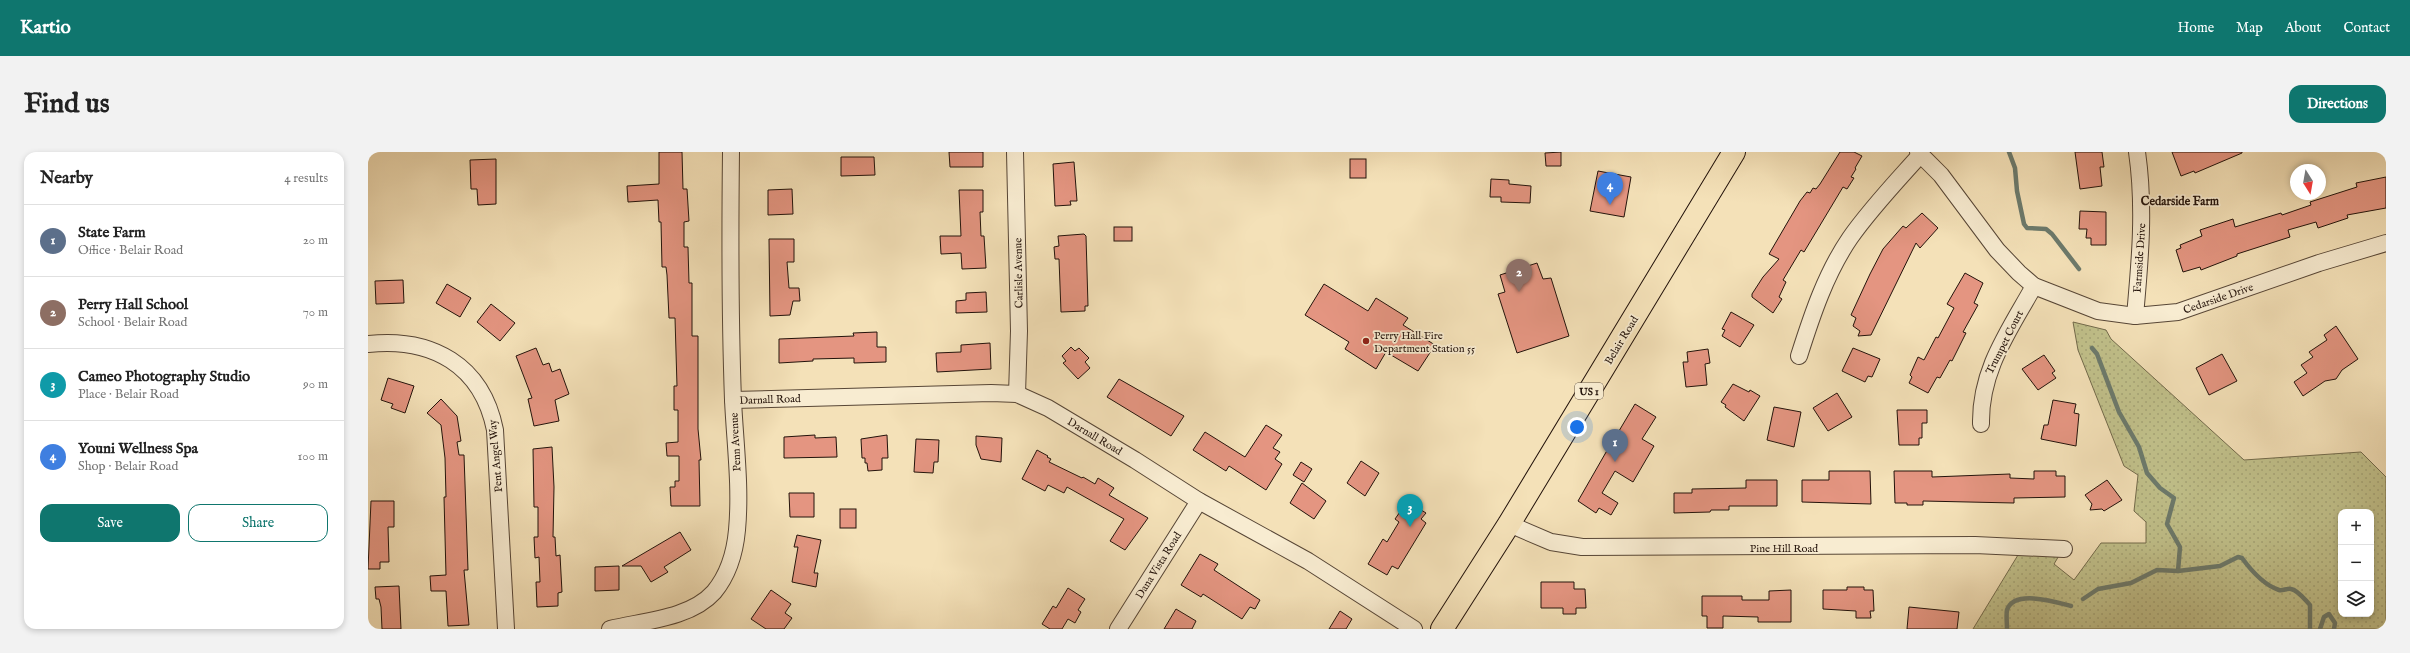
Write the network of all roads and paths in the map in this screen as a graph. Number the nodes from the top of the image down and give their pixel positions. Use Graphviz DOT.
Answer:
graph roads {
  1 [pos="731,152"];
  2 [pos="1015,152"];
  3 [pos="1734,152"];
  4 [pos="2137,152"];
  5 [pos="1920,153"];
  6 [pos="2386,243"];
  7 [pos="2034,286"];
  8 [pos="2135,316"];
  9 [pos="368,344"];
  10 [pos="1799,356"];
  11 [pos="1017,394"];
  12 [pos="733,400"];
  13 [pos="1981,424"];
  14 [pos="1199,501"];
  15 [pos="1509,524"];
  16 [pos="2064,549"];
  17 [pos="506,629"];
  18 [pos="610,629"];
  19 [pos="1118,629"];
  20 [pos="1414,629"];
  21 [pos="1442,629"];
  1 -- 12 [label="street, Penn Avenue"];
  2 -- 11 [label="street, Carlisle Avenue"];
  3 -- 15 [label="highway, Belair Road / US 1"];
  4 -- 8 [label="street, Farmside Drive"];
  5 -- 7 [label="street, Cedarside Drive"];
  5 -- 10 [label="street"];
  6 -- 8 [label="street, Cedarside Drive"];
  7 -- 8 [label="street, Cedarside Drive"];
  7 -- 13 [label="street, Trumpet Court"];
  9 -- 17 [label="street, Pent Angel Way"];
  11 -- 12 [label="street, Darnall Road"];
  11 -- 14 [label="street, Darnall Road"];
  12 -- 18 [label="street, Penn Avenue"];
  14 -- 19 [label="street, Dana Vista Road"];
  14 -- 20 [label="street, Darnall Road"];
  15 -- 16 [label="street, Pine Hill Road"];
  15 -- 21 [label="highway, Belair Road / US 1"];
}
